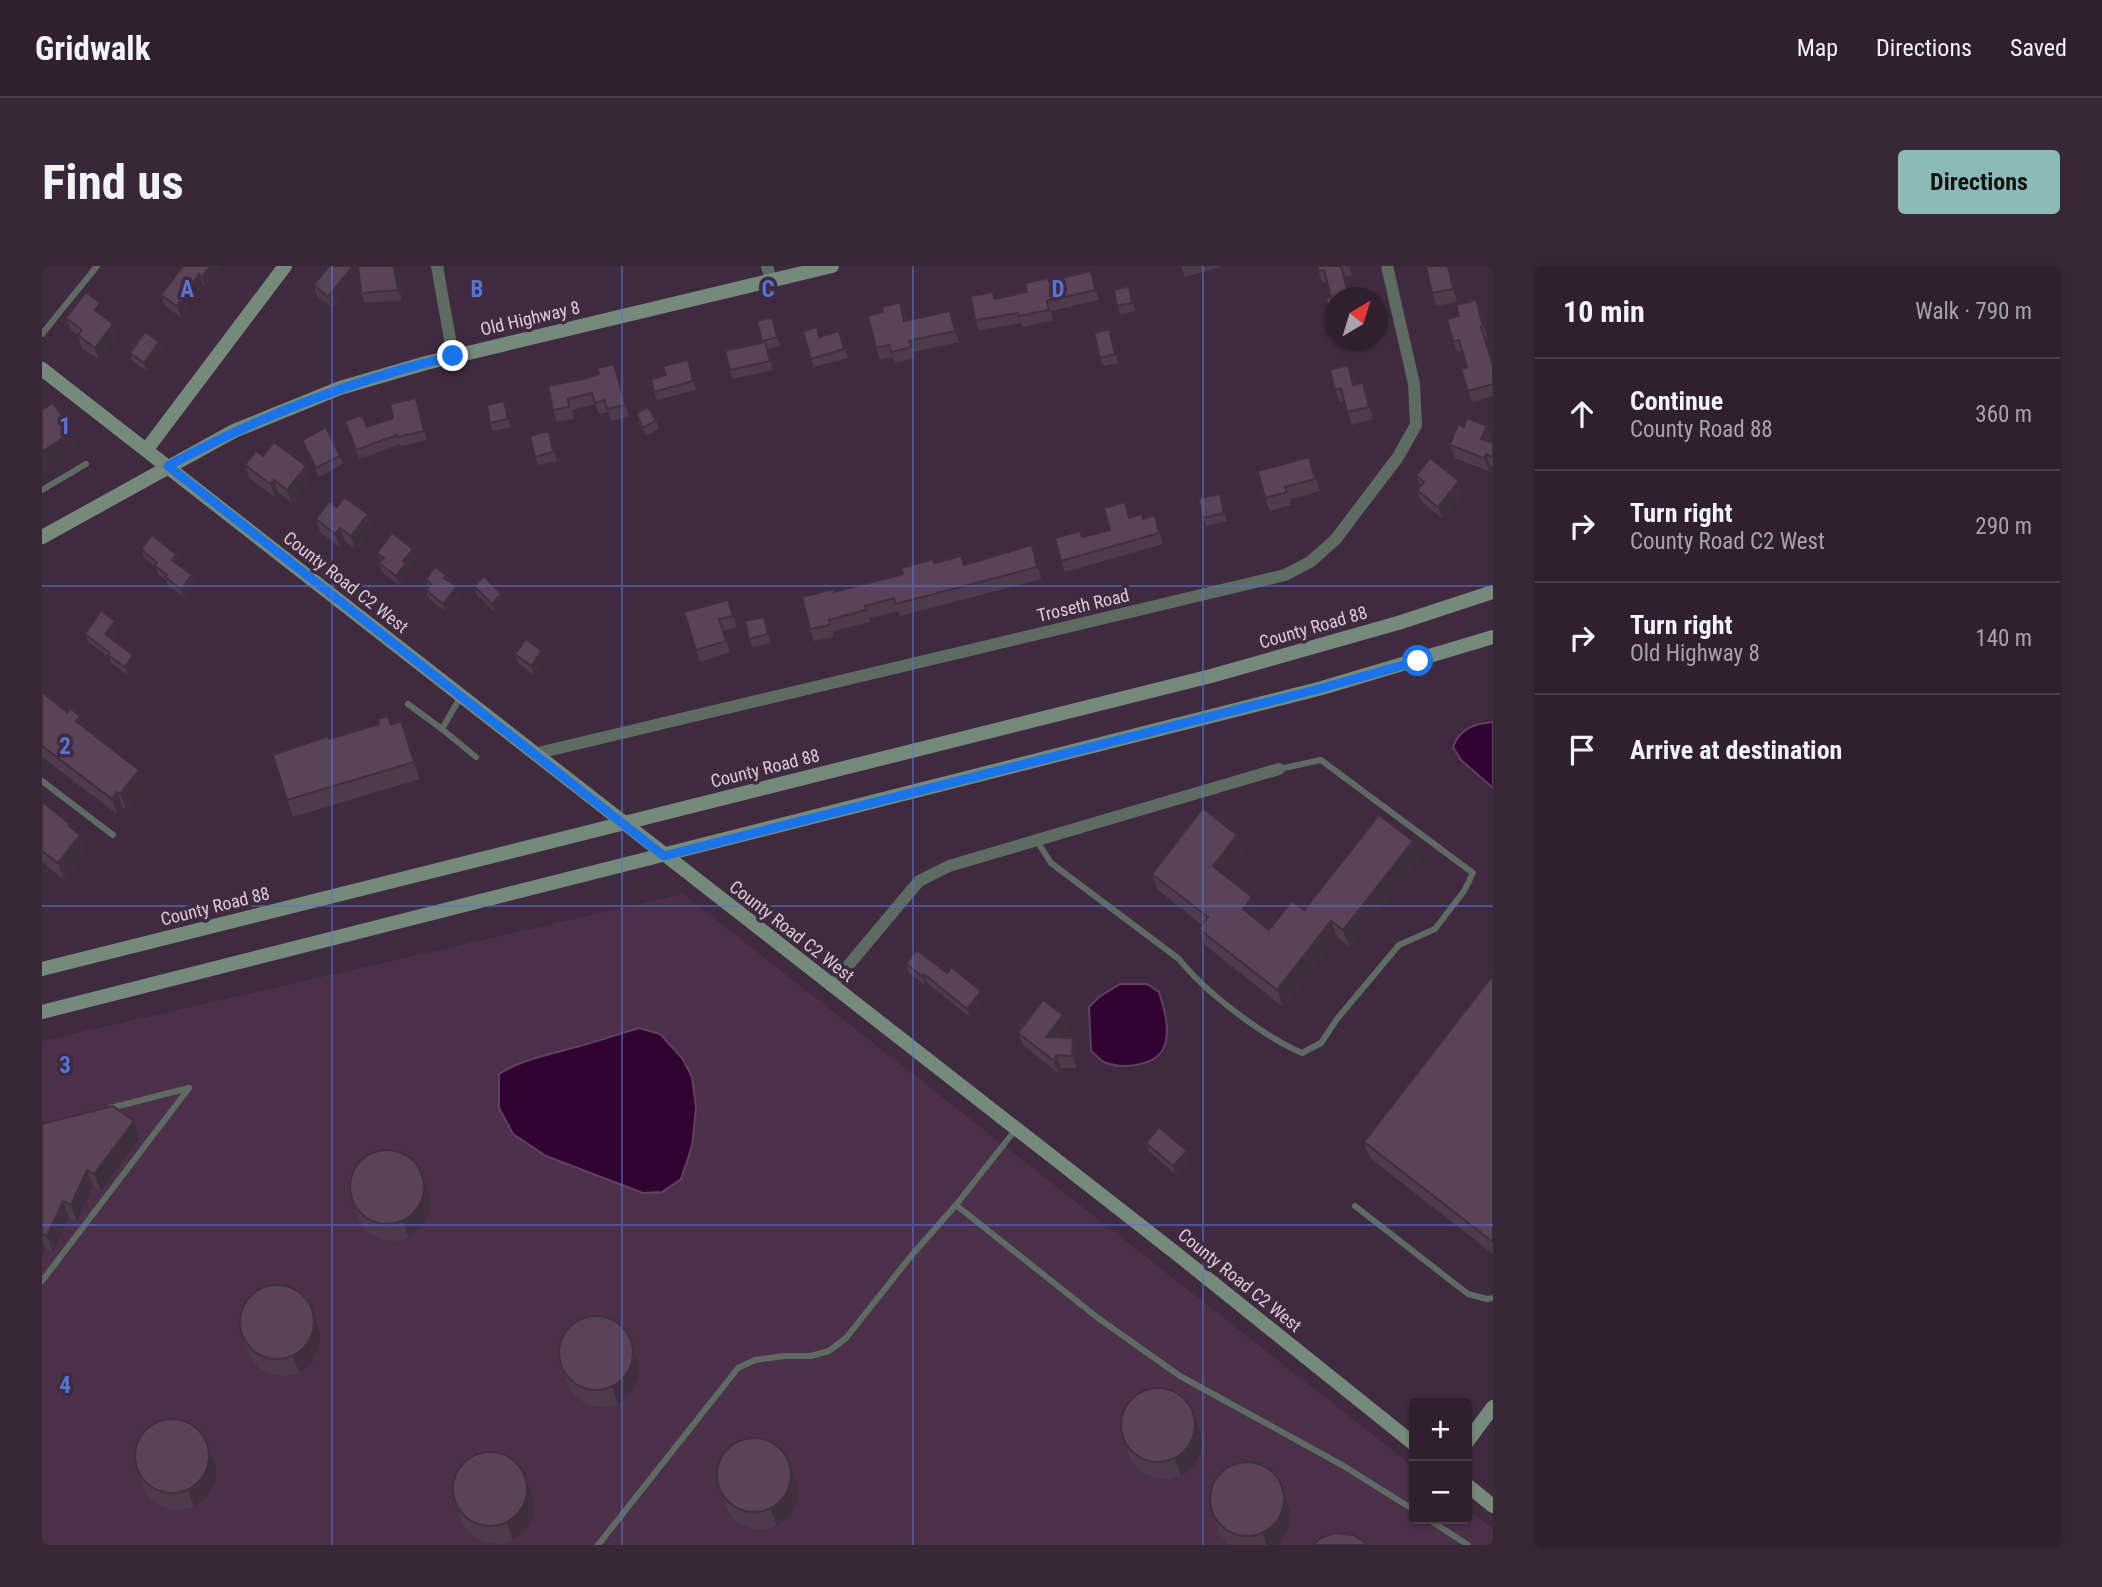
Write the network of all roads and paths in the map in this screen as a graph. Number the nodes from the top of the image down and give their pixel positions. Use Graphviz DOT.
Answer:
graph roads {
  1 [pos="97,266"];
  2 [pos="285,266"];
  3 [pos="437,266"];
  4 [pos="832,266"];
  5 [pos="1387,266"];
  6 [pos="769,273"];
  7 [pos="42,334"];
  8 [pos="453,356"];
  9 [pos="42,369"];
  10 [pos="146,449"];
  11 [pos="86,464"];
  12 [pos="168,466"];
  13 [pos="42,490"];
  14 [pos="42,537"];
  15 [pos="1493,592"];
  16 [pos="1493,637"];
  17 [pos="461,696"];
  18 [pos="408,704"];
  19 [pos="442,729"];
  20 [pos="534,754"];
  21 [pos="476,757"];
  22 [pos="1279,769"];
  23 [pos="42,781"];
  24 [pos="623,824"];
  25 [pos="113,835"];
  26 [pos="1037,841"];
  27 [pos="664,856"];
  28 [pos="42,969"];
  29 [pos="831,986"];
  30 [pos="42,1012"];
  31 [pos="96,1112"];
  32 [pos="1016,1129"];
  33 [pos="956,1205"];
  34 [pos="1355,1206"];
  35 [pos="42,1281"];
  36 [pos="1493,1298"];
  37 [pos="1493,1407"];
  38 [pos="1472,1435"];
  39 [pos="1409,1440"];
  40 [pos="1472,1489"];
  41 [pos="1493,1506"];
  42 [pos="1409,1507"];
  43 [pos="1436,1524"];
  44 [pos="598,1545"];
  45 [pos="1468,1545"];
  1 -- 7 [label="lane"];
  2 -- 10 [label="main road"];
  3 -- 8 [label="street"];
  4 -- 6 [label="main road, Old Highway 8"];
  5 -- 20 [label="street, Troseth Road"];
  6 -- 8 [label="main road, Old Highway 8"];
  8 -- 12 [label="main road, Old Highway 8"];
  9 -- 10 [label="main road, County Road C2 West"];
  10 -- 12 [label="main road, County Road C2 West"];
  11 -- 13 [label="lane"];
  12 -- 14 [label="main road, Old Highway 8"];
  12 -- 17 [label="main road, County Road C2 West"];
  15 -- 24 [label="main road, County Road 88"];
  16 -- 27 [label="main road"];
  17 -- 19 [label="lane"];
  17 -- 20 [label="main road, County Road C2 West"];
  18 -- 19 [label="lane"];
  19 -- 21 [label="lane"];
  20 -- 24 [label="main road, County Road C2 West"];
  22 -- 26 [label="street"];
  22 -- 26 [label="lane"];
  23 -- 25 [label="lane"];
  24 -- 27 [label="main road, County Road C2 West"];
  24 -- 28 [label="main road, County Road 88"];
  26 -- 29 [label="street"];
  27 -- 29 [label="main road, County Road C2 West"];
  27 -- 30 [label="main road"];
  29 -- 32 [label="main road, County Road C2 West"];
  31 -- 35 [label="lane"];
  32 -- 33 [label="lane"];
  32 -- 39 [label="main road, County Road C2 West"];
  33 -- 42 [label="lane"];
  33 -- 44 [label="lane"];
  34 -- 36 [label="lane"];
  37 -- 38 [label="main road"];
  40 -- 41 [label="main road"];
  43 -- 45 [label="lane"];
}
